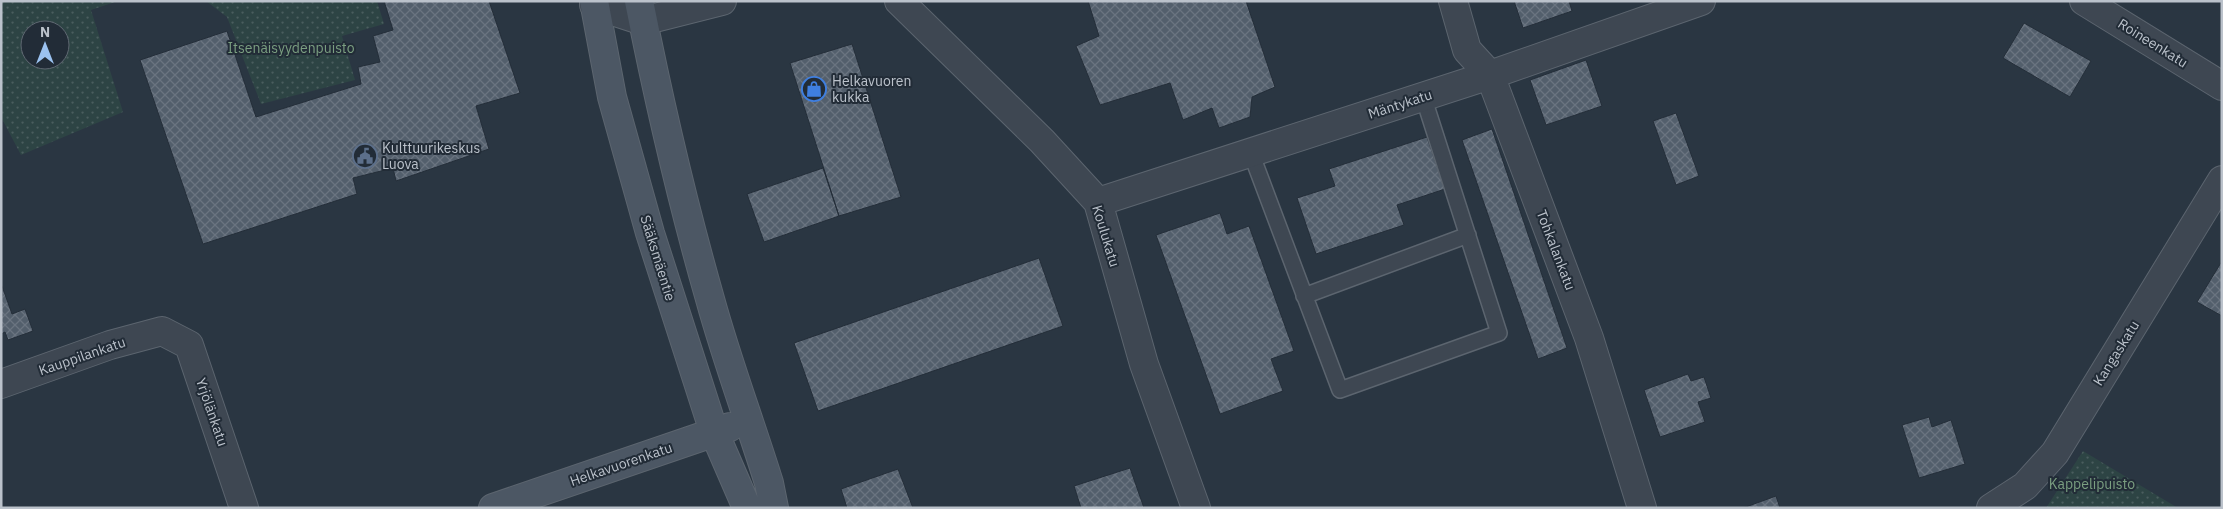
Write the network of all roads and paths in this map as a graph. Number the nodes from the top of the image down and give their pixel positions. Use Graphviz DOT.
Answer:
graph roads {
  1 [pos="722,1"];
  2 [pos="899,1"];
  3 [pos="1453,1"];
  4 [pos="1701,1"];
  5 [pos="2084,1"];
  6 [pos="596,2"];
  7 [pos="641,11"];
  8 [pos="1490,74"];
  9 [pos="2222,86"];
  10 [pos="1423,96"];
  11 [pos="1251,152"];
  12 [pos="2222,180"];
  13 [pos="1098,202"];
  14 [pos="1468,235"];
  15 [pos="1304,296"];
  16 [pos="162,331"];
  17 [pos="1,384"];
  18 [pos="749,420"];
  19 [pos="714,432"];
  20 [pos="244,508"];
  21 [pos="493,508"];
  22 [pos="747,508"];
  23 [pos="774,508"];
  24 [pos="1196,508"];
  25 [pos="1642,508"];
  26 [pos="1991,508"];
  1 -- 7 [label="street"];
  2 -- 13 [label="street, Koulukatu"];
  3 -- 8 [label="street, Tohkalankatu"];
  4 -- 8 [label="street, Mäntykatu"];
  5 -- 9 [label="street, Roineenkatu"];
  6 -- 7 [label="street"];
  6 -- 19 [label="main road, Sääksmäentie"];
  7 -- 18 [label="main road"];
  8 -- 10 [label="street, Mäntykatu"];
  8 -- 25 [label="street, Tohkalankatu"];
  10 -- 11 [label="street, Mäntykatu"];
  10 -- 14 [label="lane"];
  11 -- 13 [label="street, Mäntykatu"];
  11 -- 15 [label="lane"];
  12 -- 26 [label="street, Kangaskatu"];
  13 -- 24 [label="street, Koulukatu"];
  14 -- 15 [label="lane"];
  14 -- 15 [label="lane"];
  16 -- 17 [label="street, Kauppilankatu"];
  16 -- 20 [label="street, Yrjölänkatu"];
  18 -- 19 [label="main road, Helkavuorenkatu"];
  18 -- 23 [label="main road"];
  19 -- 21 [label="main road, Helkavuorenkatu"];
  19 -- 22 [label="main road, Sääksmäentie"];
}
